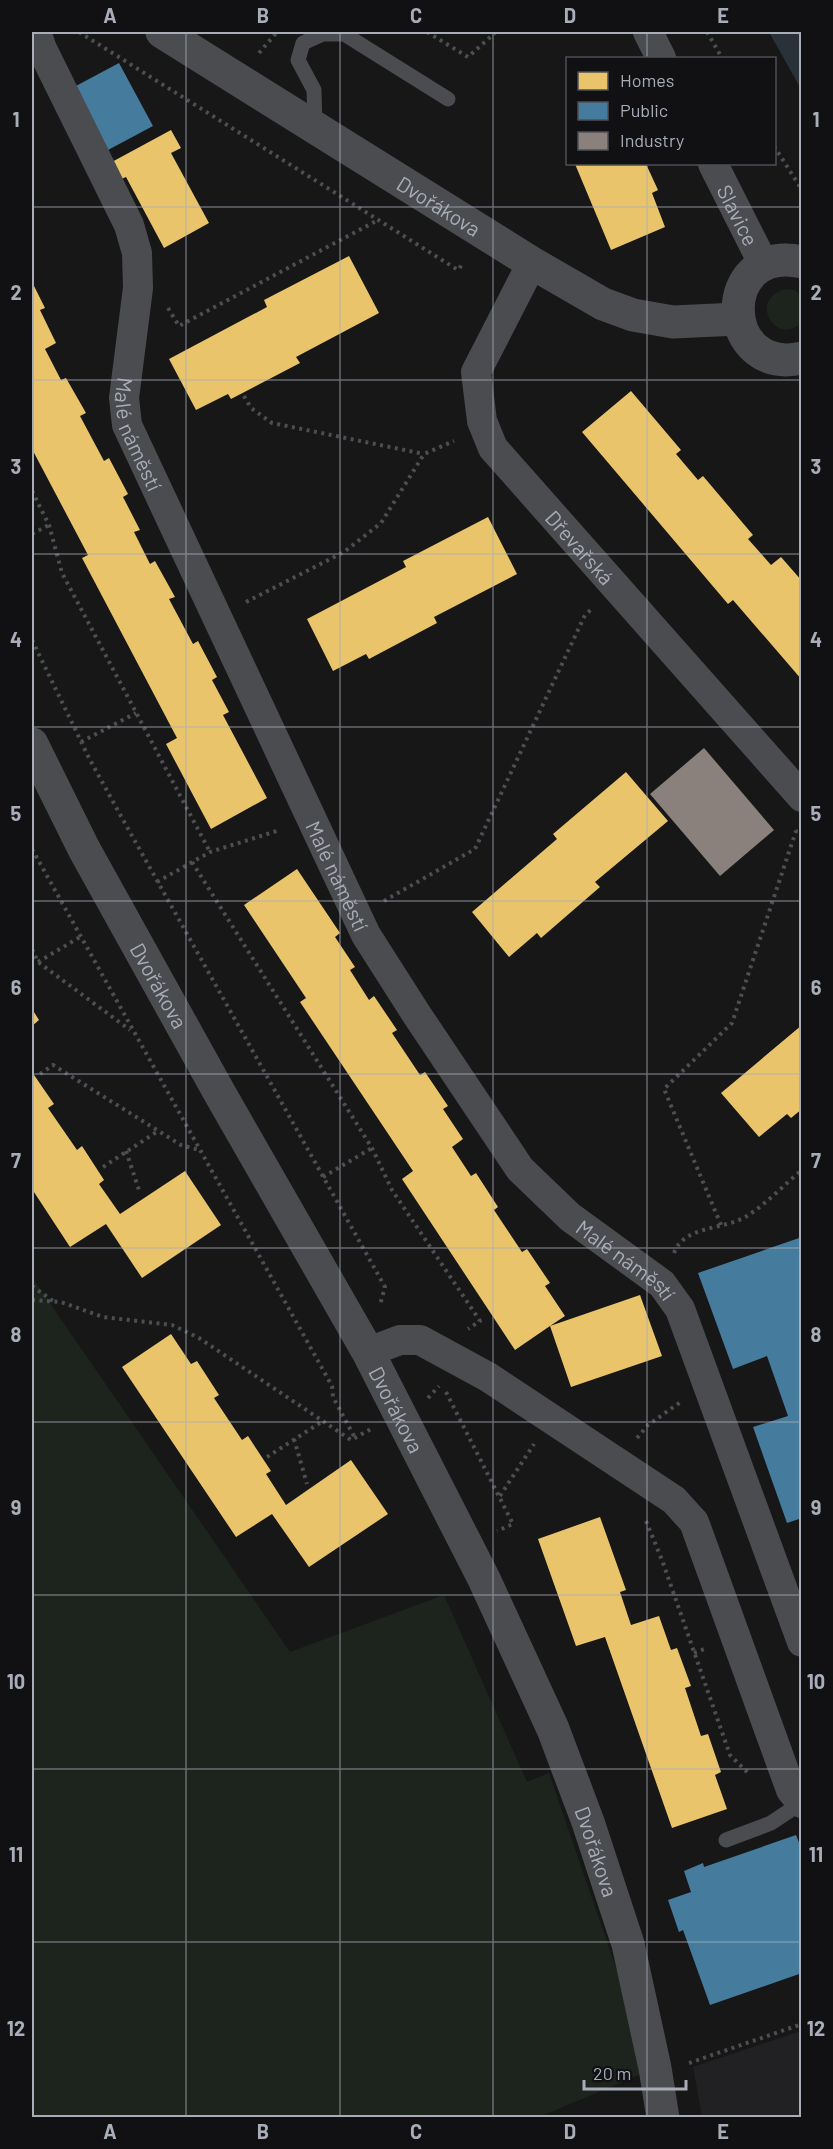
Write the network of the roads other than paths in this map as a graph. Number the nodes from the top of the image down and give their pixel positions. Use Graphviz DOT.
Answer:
graph roads {
  1 [pos="36,32"];
  2 [pos="162,32"];
  3 [pos="648,32"];
  4 [pos="661,57"];
  5 [pos="448,99"];
  6 [pos="315,127"];
  7 [pos="714,165"];
  8 [pos="801,262"];
  9 [pos="532,263"];
  10 [pos="764,265"];
  11 [pos="738,319"];
  12 [pos="801,358"];
  13 [pos="32,744"];
  14 [pos="797,792"];
  15 [pos="368,1352"];
  16 [pos="801,1642"];
  17 [pos="798,1799"];
  18 [pos="726,1840"];
  19 [pos="663,2118"];
  1 -- 16 [label="street, Malé náměstí"];
  2 -- 6 [label="street, Dvořákova"];
  3 -- 4 [label="street"];
  5 -- 6 [label="lane"];
  6 -- 9 [label="street, Dvořákova"];
  7 -- 10 [label="street, Slavice"];
  8 -- 10 [label="street"];
  9 -- 11 [label="street, Dvořákova"];
  9 -- 14 [label="street, Dřevařská"];
  10 -- 11 [label="street"];
  11 -- 12 [label="street"];
  13 -- 15 [label="street, Dvořákova"];
  15 -- 17 [label="street"];
  15 -- 19 [label="street, Dvořákova"];
  17 -- 18 [label="lane"];
}
